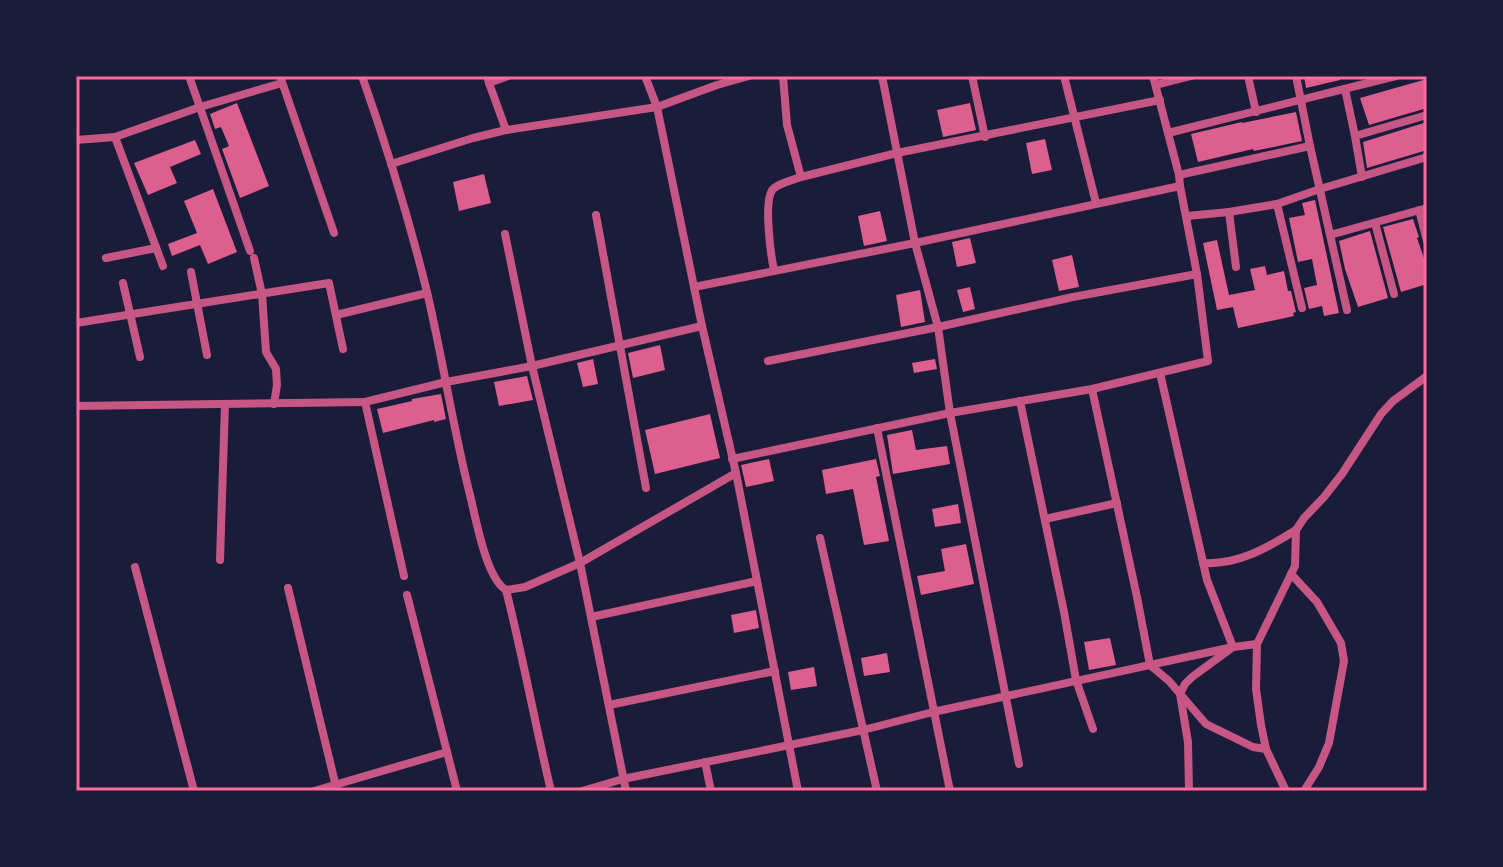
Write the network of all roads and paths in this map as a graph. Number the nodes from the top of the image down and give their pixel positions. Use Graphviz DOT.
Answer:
graph roads {
  1 [pos="189,76"];
  2 [pos="508,76"];
  3 [pos="645,76"];
  4 [pos="749,76"];
  5 [pos="783,76"];
  6 [pos="882,76"];
  7 [pos="972,76"];
  8 [pos="1064,76"];
  9 [pos="1191,76"];
  10 [pos="1248,76"];
  11 [pos="1296,76"];
  12 [pos="1396,76"];
  13 [pos="365,77"];
  14 [pos="488,79"];
  15 [pos="281,80"];
  16 [pos="716,80"];
  17 [pos="1155,81"];
  18 [pos="1345,89"];
  19 [pos="1300,99"];
  20 [pos="1160,100"];
  21 [pos="200,107"];
  22 [pos="657,107"];
  23 [pos="1256,112"];
  24 [pos="1427,115"];
  25 [pos="1074,116"];
  26 [pos="506,130"];
  27 [pos="1168,133"];
  28 [pos="1355,136"];
  29 [pos="115,137"];
  30 [pos="985,137"];
  31 [pos="76,140"];
  32 [pos="1310,146"];
  33 [pos="897,153"];
  34 [pos="1427,157"];
  35 [pos="391,164"];
  36 [pos="1179,175"];
  37 [pos="801,177"];
  38 [pos="1362,177"];
  39 [pos="1180,186"];
  40 [pos="1320,189"];
  41 [pos="1096,203"];
  42 [pos="1277,204"];
  43 [pos="1423,209"];
  44 [pos="1229,212"];
  45 [pos="596,215"];
  46 [pos="1187,216"];
  47 [pos="1375,223"];
  48 [pos="334,233"];
  49 [pos="505,234"];
  50 [pos="1330,235"];
  51 [pos="1427,241"];
  52 [pos="915,243"];
  53 [pos="156,248"];
  54 [pos="106,258"];
  55 [pos="163,266"];
  56 [pos="1236,267"];
  57 [pos="774,270"];
  58 [pos="191,272"];
  59 [pos="1197,274"];
  60 [pos="123,283"];
  61 [pos="694,287"];
  62 [pos="427,293"];
  63 [pos="262,294"];
  64 [pos="1394,294"];
  65 [pos="197,305"];
  66 [pos="1302,308"];
  67 [pos="1347,310"];
  68 [pos="336,315"];
  69 [pos="131,316"];
  70 [pos="76,323"];
  71 [pos="702,326"];
  72 [pos="938,327"];
  73 [pos="619,346"];
  74 [pos="343,349"];
  75 [pos="207,355"];
  76 [pos="140,357"];
  77 [pos="768,361"];
  78 [pos="532,366"];
  79 [pos="1160,373"];
  80 [pos="1427,376"];
  81 [pos="446,382"];
  82 [pos="1092,389"];
  83 [pos="1020,401"];
  84 [pos="365,402"];
  85 [pos="225,404"];
  86 [pos="274,404"];
  87 [pos="76,406"];
  88 [pos="950,413"];
  89 [pos="877,428"];
  90 [pos="732,459"];
  91 [pos="736,473"];
  92 [pos="646,488"];
  93 [pos="1117,503"];
  94 [pos="1045,519"];
  95 [pos="1296,530"];
  96 [pos="820,538"];
  97 [pos="220,560"];
  98 [pos="580,563"];
  99 [pos="1203,563"];
  100 [pos="135,567"];
  101 [pos="1291,574"];
  102 [pos="404,576"];
  103 [pos="757,581"];
  104 [pos="288,588"];
  105 [pos="506,590"];
  106 [pos="407,595"];
  107 [pos="591,617"];
  108 [pos="1257,644"];
  109 [pos="1233,647"];
  110 [pos="1150,665"];
  111 [pos="775,671"];
  112 [pos="1076,680"];
  113 [pos="1180,694"];
  114 [pos="1005,696"];
  115 [pos="609,705"];
  116 [pos="933,712"];
  117 [pos="1093,729"];
  118 [pos="863,730"];
  119 [pos="789,745"];
  120 [pos="1266,749"];
  121 [pos="447,752"];
  122 [pos="705,762"];
  123 [pos="1019,764"];
  124 [pos="623,779"];
  125 [pos="336,788"];
  126 [pos="194,791"];
  127 [pos="314,791"];
  128 [pos="457,791"];
  129 [pos="551,791"];
  130 [pos="582,791"];
  131 [pos="626,791"];
  132 [pos="711,791"];
  133 [pos="798,791"];
  134 [pos="877,791"];
  135 [pos="950,791"];
  136 [pos="1189,791"];
  137 [pos="1286,791"];
  138 [pos="1304,791"];
  1 -- 21 [label="street"];
  2 -- 14 [label="street"];
  3 -- 22 [label="street"];
  4 -- 16 [label="street"];
  5 -- 37 [label="street"];
  6 -- 33 [label="street"];
  7 -- 30 [label="street"];
  8 -- 25 [label="street"];
  9 -- 17 [label="street"];
  10 -- 23 [label="street"];
  11 -- 19 [label="street"];
  12 -- 18 [label="street"];
  13 -- 35 [label="street"];
  14 -- 26 [label="street"];
  15 -- 21 [label="street"];
  15 -- 48 [label="street"];
  16 -- 22 [label="street"];
  17 -- 20 [label="street"];
  18 -- 19 [label="street"];
  18 -- 28 [label="street"];
  19 -- 23 [label="street"];
  19 -- 32 [label="street"];
  20 -- 25 [label="street"];
  20 -- 27 [label="street"];
  21 -- 29 [label="street"];
  21 -- 63 [label="street"];
  22 -- 26 [label="street"];
  22 -- 61 [label="street"];
  23 -- 27 [label="street"];
  24 -- 28 [label="street"];
  25 -- 30 [label="street"];
  25 -- 41 [label="street"];
  26 -- 35 [label="street"];
  27 -- 36 [label="street"];
  28 -- 38 [label="street"];
  29 -- 31 [label="street"];
  29 -- 53 [label="street"];
  30 -- 33 [label="street"];
  32 -- 36 [label="street"];
  32 -- 40 [label="street"];
  33 -- 37 [label="street"];
  33 -- 52 [label="street"];
  34 -- 38 [label="street"];
  35 -- 62 [label="street"];
  36 -- 39 [label="street"];
  37 -- 57 [label="street"];
  38 -- 40 [label="street"];
  39 -- 41 [label="street"];
  39 -- 46 [label="street"];
  40 -- 42 [label="street"];
  40 -- 50 [label="street"];
  41 -- 52 [label="street"];
  42 -- 44 [label="street"];
  42 -- 66 [label="street"];
  43 -- 47 [label="street"];
  43 -- 51 [label="street"];
  44 -- 46 [label="street"];
  44 -- 56 [label="street"];
  45 -- 73 [label="street"];
  46 -- 59 [label="street"];
  47 -- 50 [label="street"];
  47 -- 64 [label="street"];
  49 -- 78 [label="street"];
  50 -- 67 [label="street"];
  52 -- 57 [label="street"];
  52 -- 72 [label="street"];
  53 -- 54 [label="street"];
  53 -- 55 [label="street"];
  57 -- 61 [label="street"];
  58 -- 65 [label="street"];
  59 -- 72 [label="street"];
  59 -- 79 [label="street"];
  60 -- 69 [label="street"];
  61 -- 71 [label="street"];
  62 -- 68 [label="street"];
  62 -- 81 [label="street"];
  63 -- 65 [label="street"];
  63 -- 68 [label="street"];
  63 -- 86 [label="street"];
  65 -- 69 [label="street"];
  65 -- 75 [label="street"];
  68 -- 74 [label="street"];
  69 -- 70 [label="street"];
  69 -- 76 [label="street"];
  71 -- 73 [label="street"];
  71 -- 90 [label="street"];
  72 -- 77 [label="street"];
  72 -- 88 [label="street"];
  73 -- 78 [label="street"];
  73 -- 92 [label="street"];
  78 -- 81 [label="street"];
  78 -- 98 [label="street"];
  79 -- 82 [label="street"];
  79 -- 99 [label="street"];
  80 -- 95 [label="street"];
  81 -- 84 [label="street"];
  81 -- 105 [label="street"];
  82 -- 83 [label="street"];
  82 -- 93 [label="street"];
  83 -- 88 [label="street"];
  83 -- 94 [label="street"];
  84 -- 86 [label="street"];
  84 -- 102 [label="street"];
  85 -- 86 [label="street"];
  85 -- 87 [label="street"];
  85 -- 97 [label="street"];
  88 -- 89 [label="street"];
  88 -- 114 [label="street"];
  89 -- 90 [label="street"];
  89 -- 116 [label="street"];
  90 -- 91 [label="street"];
  91 -- 98 [label="street"];
  91 -- 103 [label="street"];
  93 -- 94 [label="street"];
  93 -- 110 [label="street"];
  94 -- 112 [label="street"];
  95 -- 99 [label="street"];
  95 -- 101 [label="street"];
  96 -- 118 [label="street"];
  98 -- 105 [label="street"];
  98 -- 107 [label="street"];
  99 -- 109 [label="street"];
  100 -- 126 [label="street"];
  101 -- 108 [label="street"];
  101 -- 138 [label="street"];
  103 -- 107 [label="street"];
  103 -- 111 [label="street"];
  104 -- 125 [label="street"];
  105 -- 129 [label="street"];
  106 -- 121 [label="street"];
  107 -- 115 [label="street"];
  108 -- 109 [label="street"];
  108 -- 120 [label="street"];
  109 -- 110 [label="street"];
  109 -- 113 [label="street"];
  110 -- 112 [label="street"];
  110 -- 113 [label="street"];
  111 -- 115 [label="street"];
  111 -- 119 [label="street"];
  112 -- 114 [label="street"];
  112 -- 117 [label="street"];
  113 -- 120 [label="street"];
  113 -- 136 [label="street"];
  114 -- 116 [label="street"];
  114 -- 123 [label="street"];
  115 -- 124 [label="street"];
  116 -- 118 [label="street"];
  116 -- 135 [label="street"];
  118 -- 119 [label="street"];
  118 -- 134 [label="street"];
  119 -- 122 [label="street"];
  119 -- 133 [label="street"];
  120 -- 137 [label="street"];
  121 -- 125 [label="street"];
  121 -- 128 [label="street"];
  122 -- 124 [label="street"];
  122 -- 132 [label="street"];
  124 -- 130 [label="street"];
  124 -- 131 [label="street"];
  125 -- 127 [label="street"];
}
